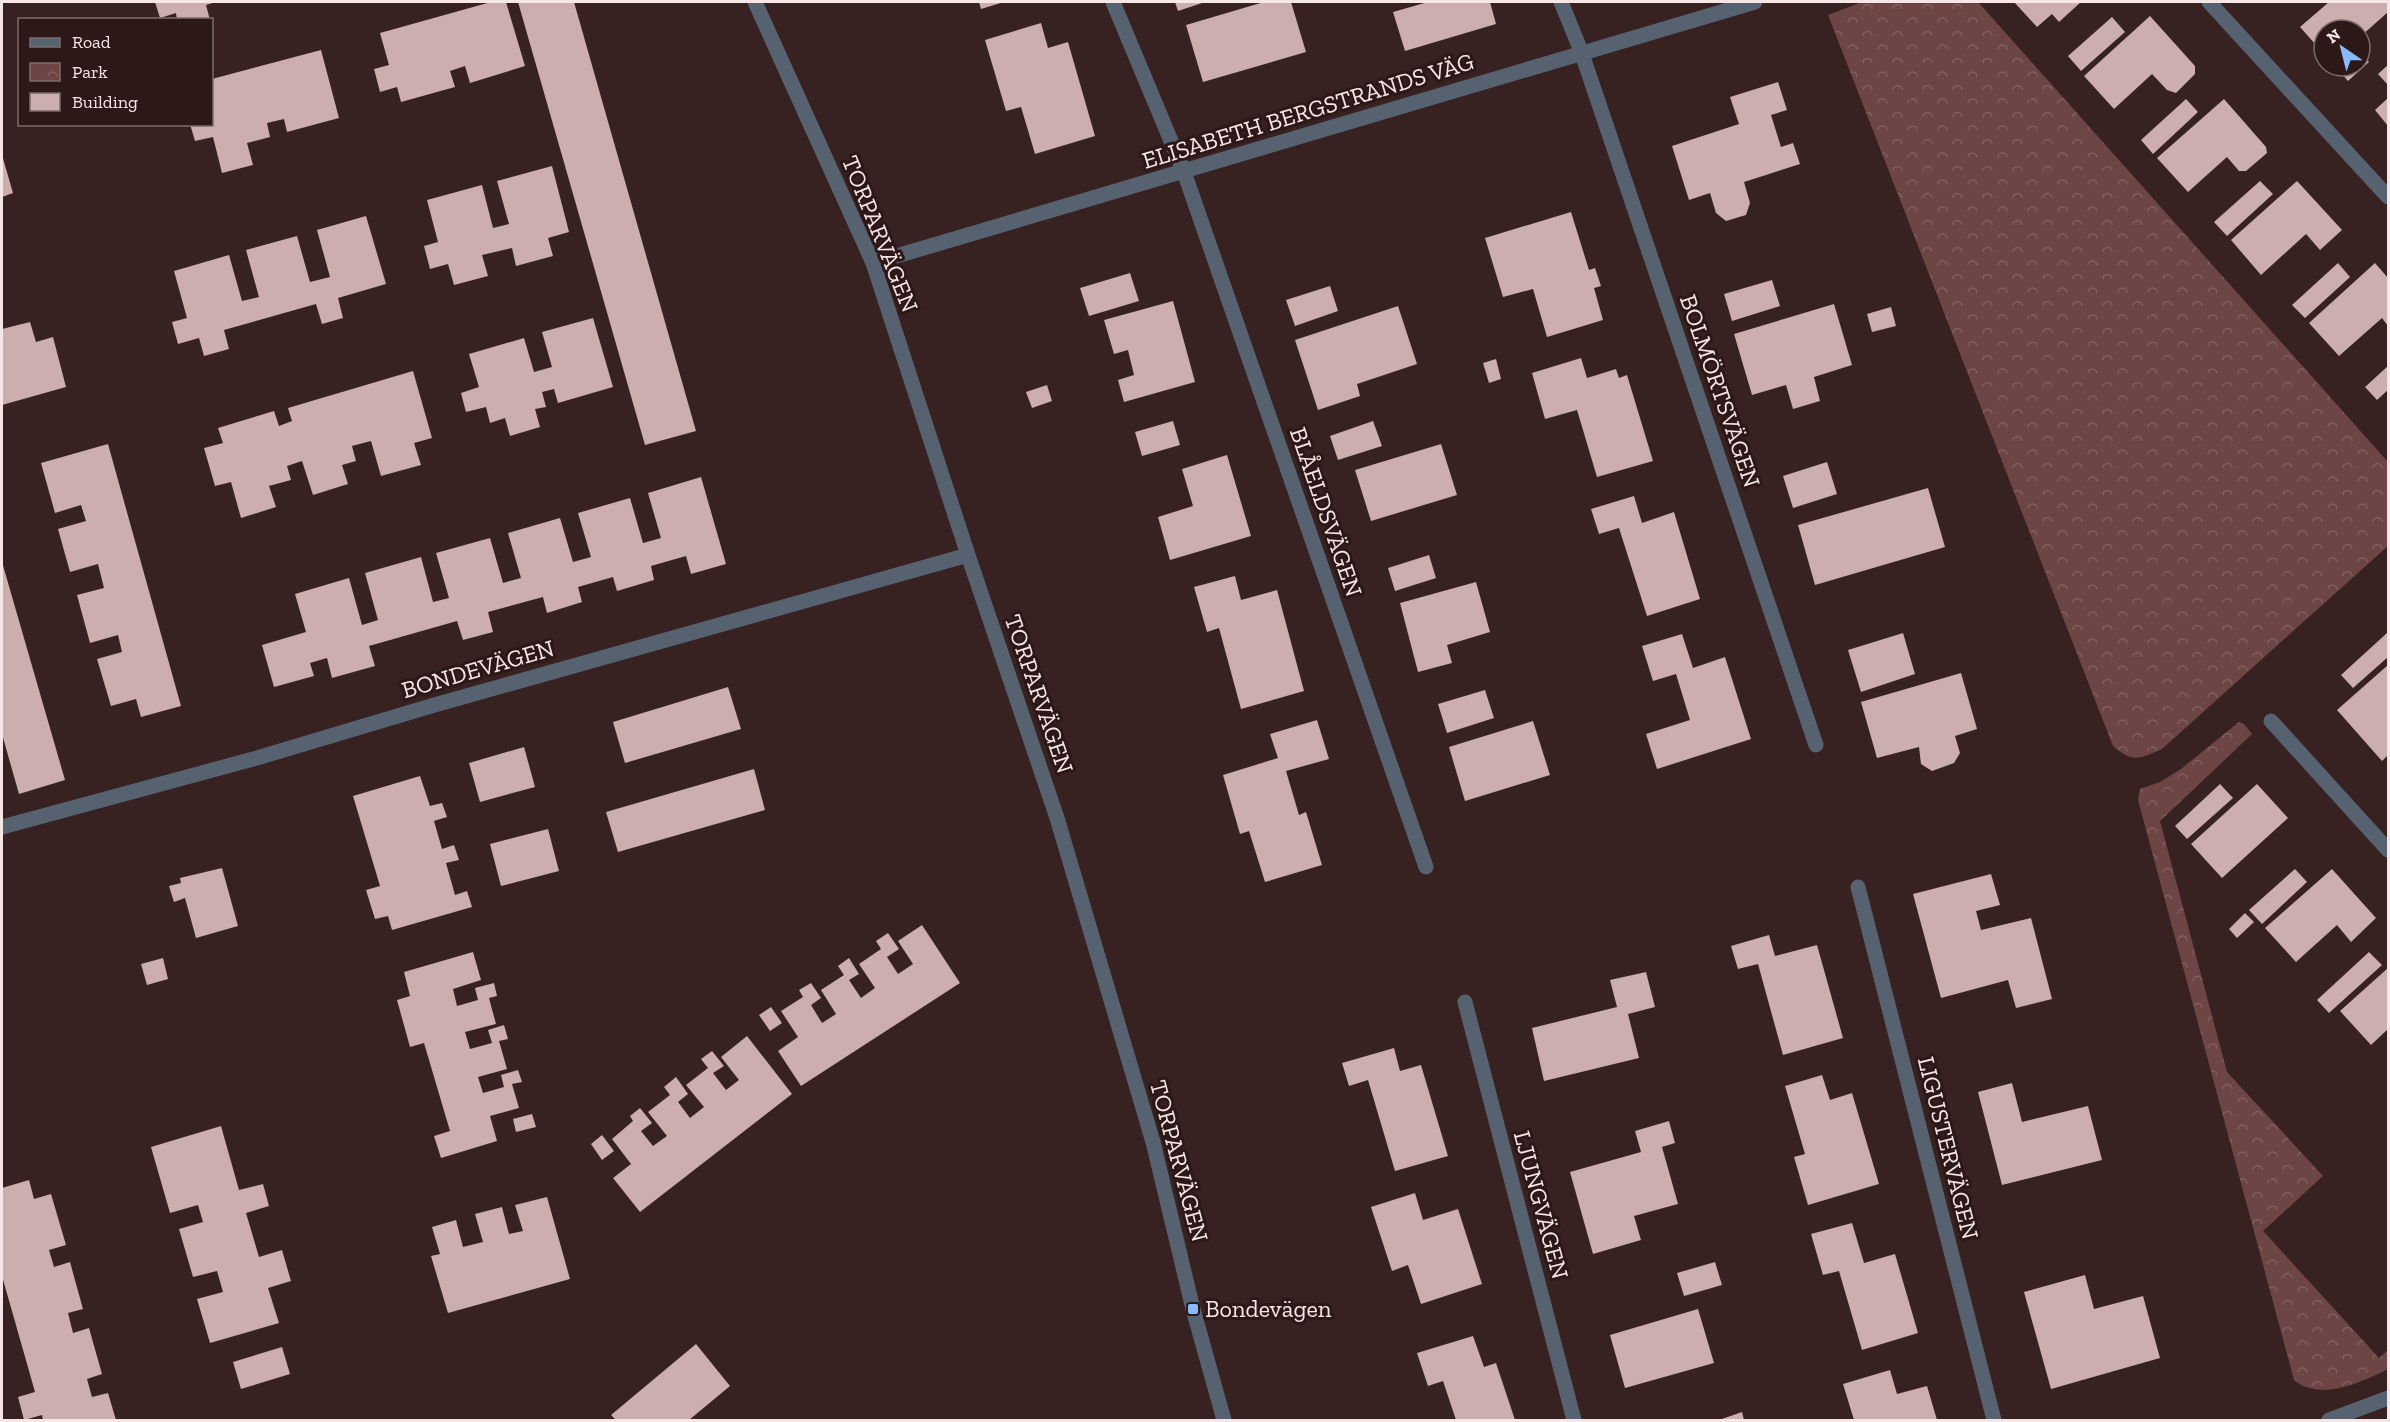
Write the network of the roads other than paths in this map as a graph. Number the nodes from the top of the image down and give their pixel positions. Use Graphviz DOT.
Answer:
graph roads {
  1 [pos="755,2"];
  2 [pos="1113,2"];
  3 [pos="1561,2"];
  4 [pos="1755,2"];
  5 [pos="2209,2"];
  6 [pos="1581,51"];
  7 [pos="1184,172"];
  8 [pos="2388,197"];
  9 [pos="873,263"];
  10 [pos="968,555"];
  11 [pos="2271,721"];
  12 [pos="1816,745"];
  13 [pos="2,827"];
  14 [pos="2388,850"];
  15 [pos="1426,867"];
  16 [pos="1858,887"];
  17 [pos="1465,1002"];
  18 [pos="2388,1398"];
  19 [pos="1224,1420"];
  20 [pos="1574,1420"];
  21 [pos="1994,1420"];
  22 [pos="2329,1420"];
  1 -- 9 [label="street, TORPARVÄGEN"];
  2 -- 7 [label="street, BLÅELDSVÄGEN"];
  3 -- 6 [label="street, BOLMÖRTSVÄGEN"];
  4 -- 6 [label="street, ELISABETH BERGSTRANDS VÄG"];
  5 -- 8 [label="street"];
  6 -- 7 [label="street, ELISABETH BERGSTRANDS VÄG"];
  6 -- 12 [label="street, BOLMÖRTSVÄGEN"];
  7 -- 9 [label="street, ELISABETH BERGSTRANDS VÄG"];
  7 -- 15 [label="street, BLÅELDSVÄGEN"];
  9 -- 10 [label="street, TORPARVÄGEN"];
  10 -- 13 [label="street, BONDEVÄGEN"];
  10 -- 19 [label="street, TORPARVÄGEN"];
  11 -- 14 [label="street"];
  16 -- 21 [label="street, LIGUSTERVÄGEN"];
  17 -- 20 [label="street, LJUNGVÄGEN"];
  18 -- 22 [label="street"];
}
